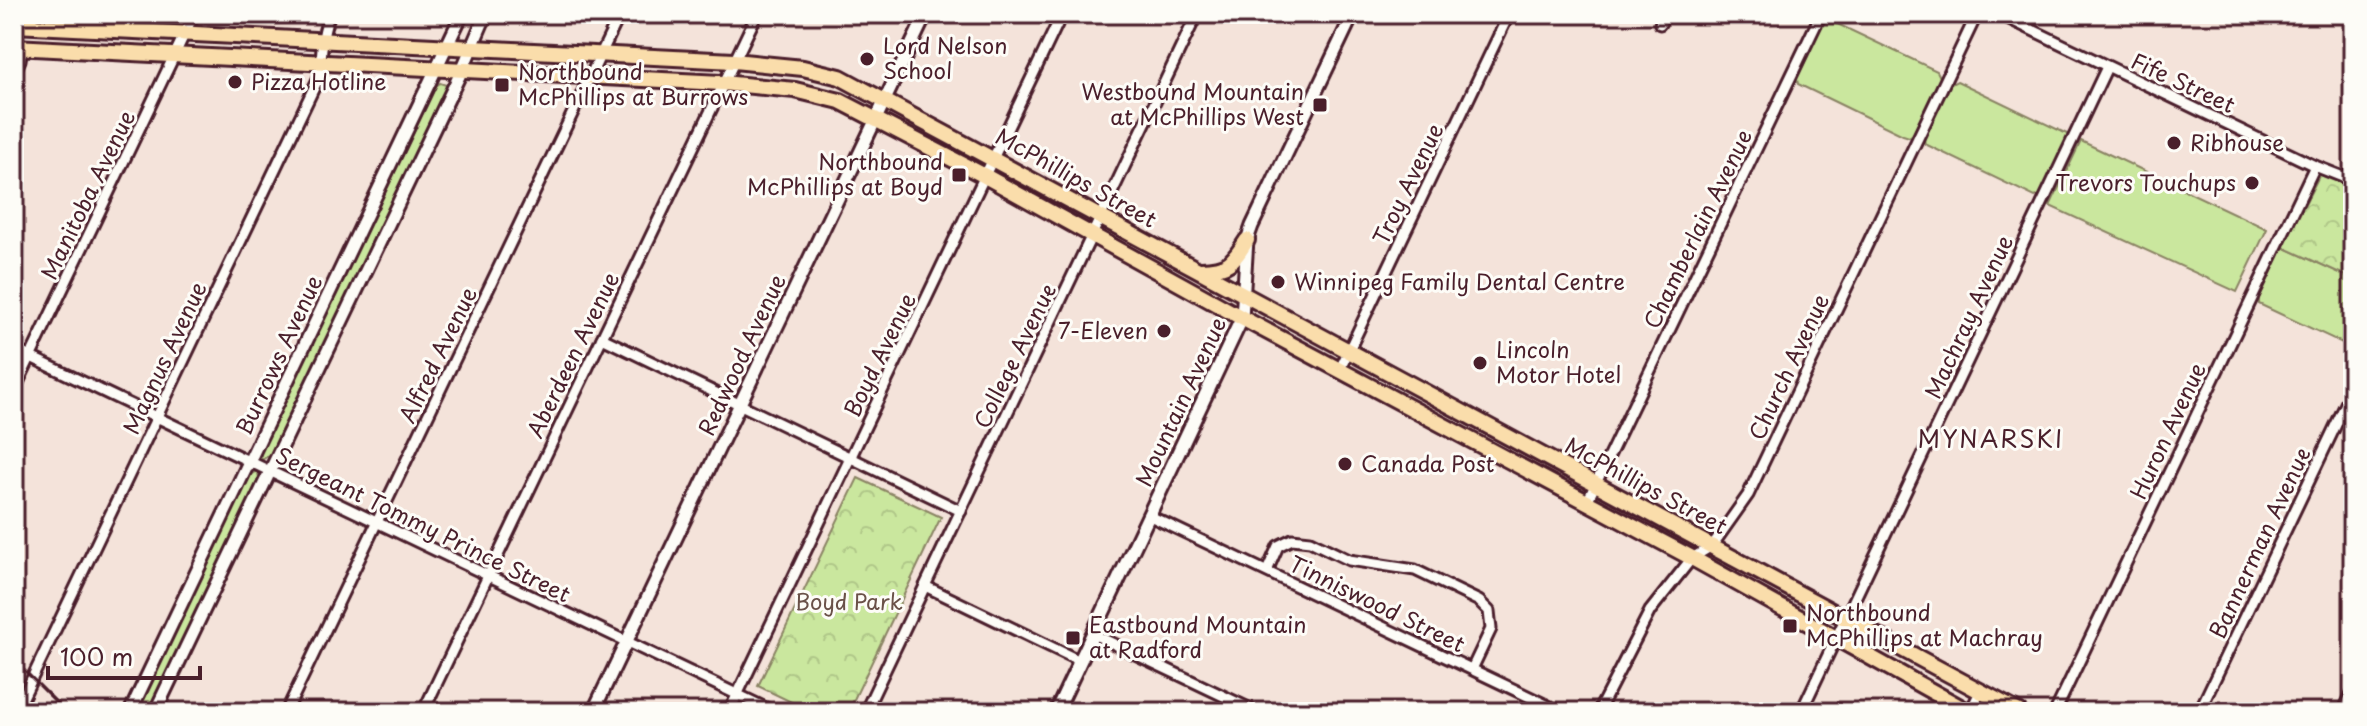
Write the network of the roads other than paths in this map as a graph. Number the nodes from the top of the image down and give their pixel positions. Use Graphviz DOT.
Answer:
graph roads {
  1 [pos="194,14"];
  2 [pos="330,14"];
  3 [pos="462,14"];
  4 [pos="486,14"];
  5 [pos="620,14"];
  6 [pos="757,14"];
  7 [pos="926,14"];
  8 [pos="1062,14"];
  9 [pos="1197,14"];
  10 [pos="1353,14"];
  11 [pos="1509,14"];
  12 [pos="1821,14"];
  13 [pos="1977,14"];
  14 [pos="1999,14"];
  15 [pos="22,22"];
  16 [pos="184,35"];
  17 [pos="322,42"];
  18 [pos="18,47"];
  19 [pos="446,48"];
  20 [pos="471,48"];
  21 [pos="600,55"];
  22 [pos="175,56"];
  23 [pos="734,61"];
  24 [pos="321,62"];
  25 [pos="2107,67"];
  26 [pos="436,69"];
  27 [pos="462,70"];
  28 [pos="14,73"];
  29 [pos="591,76"];
  30 [pos="722,83"];
  31 [pos="884,99"];
  32 [pos="875,120"];
  33 [pos="994,158"];
  34 [pos="2315,166"];
  35 [pos="985,176"];
  36 [pos="2353,181"];
  37 [pos="1101,216"];
  38 [pos="1092,236"];
  39 [pos="1247,240"];
  40 [pos="1197,270"];
  41 [pos="1244,295"];
  42 [pos="1242,318"];
  43 [pos="602,338"];
  44 [pos="14,349"];
  45 [pos="1349,351"];
  46 [pos="30,357"];
  47 [pos="1340,369"];
  48 [pos="2353,389"];
  49 [pos="14,391"];
  50 [pos="740,404"];
  51 [pos="157,417"];
  52 [pos="851,457"];
  53 [pos="250,462"];
  54 [pos="271,472"];
  55 [pos="1596,484"];
  56 [pos="1587,502"];
  57 [pos="961,511"];
  58 [pos="1150,516"];
  59 [pos="377,522"];
  60 [pos="1712,546"];
  61 [pos="1692,558"];
  62 [pos="1267,571"];
  63 [pos="488,575"];
  64 [pos="925,586"];
  65 [pos="1845,619"];
  66 [pos="1093,634"];
  67 [pos="1836,637"];
  68 [pos="627,642"];
  69 [pos="1080,661"];
  70 [pos="1472,669"];
  71 [pos="2353,691"];
  72 [pos="1980,692"];
  73 [pos="737,694"];
  74 [pos="16,712"];
  75 [pos="130,712"];
  76 [pos="155,712"];
  77 [pos="286,712"];
  78 [pos="423,712"];
  79 [pos="593,712"];
  80 [pos="729,712"];
  81 [pos="774,712"];
  82 [pos="865,712"];
  83 [pos="1056,712"];
  84 [pos="1257,712"];
  85 [pos="1561,712"];
  86 [pos="1598,712"];
  87 [pos="1801,712"];
  88 [pos="1970,712"];
  89 [pos="2019,712"];
  90 [pos="2055,712"];
  91 [pos="2199,712"];
  92 [pos="2343,712"];
  1 -- 16 [label="street, Manitoba Avenue"];
  2 -- 17 [label="street, Magnus Avenue"];
  3 -- 19 [label="street, Burrows Avenue"];
  4 -- 20 [label="street, Burrows Avenue"];
  5 -- 21 [label="street, Alfred Avenue"];
  6 -- 23 [label="street, Aberdeen Avenue"];
  7 -- 31 [label="street, Redwood Avenue"];
  8 -- 33 [label="street, Boyd Avenue"];
  9 -- 37 [label="street, College Avenue"];
  10 -- 39 [label="street, Mountain Avenue"];
  11 -- 45 [label="street, Troy Avenue"];
  12 -- 55 [label="street, Chamberlain Avenue"];
  13 -- 60 [label="street, Church Avenue"];
  14 -- 25 [label="street, Fife Street"];
  15 -- 16 [label="main road, McPhillips Street"];
  16 -- 17 [label="main road, McPhillips Street"];
  16 -- 22 [label="street, Manitoba Avenue"];
  17 -- 19 [label="main road, McPhillips Street"];
  17 -- 24 [label="street, Magnus Avenue"];
  18 -- 22 [label="main road, McPhillips Street"];
  18 -- 28 [label="street"];
  19 -- 20 [label="main road, McPhillips Street"];
  19 -- 26 [label="street, Burrows Avenue"];
  20 -- 21 [label="main road, McPhillips Street"];
  20 -- 27 [label="street, Burrows Avenue"];
  21 -- 23 [label="main road, McPhillips Street"];
  21 -- 29 [label="street, Alfred Avenue"];
  22 -- 24 [label="main road, McPhillips Street"];
  22 -- 46 [label="street, Manitoba Avenue"];
  23 -- 30 [label="street, Aberdeen Avenue"];
  23 -- 31 [label="main road, McPhillips Street"];
  24 -- 26 [label="main road, McPhillips Street"];
  24 -- 51 [label="street, Magnus Avenue"];
  25 -- 34 [label="street, Fife Street"];
  25 -- 65 [label="street, Machray Avenue"];
  26 -- 27 [label="main road, McPhillips Street"];
  26 -- 53 [label="street, Burrows Avenue"];
  27 -- 29 [label="main road, McPhillips Street"];
  27 -- 54 [label="street, Burrows Avenue"];
  29 -- 30 [label="main road, McPhillips Street"];
  29 -- 59 [label="street, Alfred Avenue"];
  30 -- 32 [label="main road, McPhillips Street"];
  30 -- 43 [label="street, Aberdeen Avenue"];
  31 -- 32 [label="street, Redwood Avenue"];
  31 -- 33 [label="main road, McPhillips Street"];
  32 -- 35 [label="main road, McPhillips Street"];
  32 -- 50 [label="street, Redwood Avenue"];
  33 -- 35 [label="street, Boyd Avenue"];
  33 -- 37 [label="main road, McPhillips Street"];
  34 -- 36 [label="street, Fife Street"];
  34 -- 90 [label="street, Huron Avenue"];
  35 -- 38 [label="main road, McPhillips Street"];
  35 -- 52 [label="street, Boyd Avenue"];
  37 -- 38 [label="street, College Avenue"];
  37 -- 40 [label="main road, McPhillips Street"];
  38 -- 42 [label="main road, McPhillips Street"];
  38 -- 57 [label="street, College Avenue"];
  39 -- 40 [label="main road"];
  39 -- 41 [label="street, Mountain Avenue"];
  40 -- 41 [label="main road, McPhillips Street"];
  41 -- 42 [label="street, Mountain Avenue"];
  41 -- 45 [label="main road, McPhillips Street"];
  42 -- 47 [label="main road, McPhillips Street"];
  42 -- 58 [label="main road, Mountain Avenue"];
  43 -- 50 [label="street"];
  43 -- 63 [label="street, Aberdeen Avenue"];
  44 -- 46 [label="street, Sergeant Tommy Prince Street"];
  45 -- 47 [label="street, Troy Avenue"];
  45 -- 55 [label="main road, McPhillips Street"];
  46 -- 49 [label="street, Manitoba Avenue"];
  46 -- 51 [label="street, Sergeant Tommy Prince Street"];
  47 -- 56 [label="main road, McPhillips Street"];
  48 -- 91 [label="street, Bannerman Avenue"];
  50 -- 52 [label="street"];
  50 -- 68 [label="street, Redwood Avenue"];
  51 -- 53 [label="street, Sergeant Tommy Prince Street"];
  51 -- 74 [label="street, Magnus Avenue"];
  52 -- 57 [label="street"];
  52 -- 73 [label="street, Boyd Avenue"];
  53 -- 54 [label="street, Sergeant Tommy Prince Street"];
  53 -- 75 [label="street, Burrows Avenue"];
  54 -- 59 [label="street, Sergeant Tommy Prince Street"];
  54 -- 76 [label="street, Burrows Avenue"];
  55 -- 56 [label="street, Chamberlain Avenue"];
  55 -- 60 [label="main road, McPhillips Street"];
  56 -- 61 [label="main road, McPhillips Street"];
  57 -- 64 [label="street, College Avenue"];
  58 -- 62 [label="street, Tinniswood Street"];
  58 -- 66 [label="main road, Mountain Avenue"];
  59 -- 63 [label="street, Sergeant Tommy Prince Street"];
  59 -- 77 [label="street, Alfred Avenue"];
  60 -- 61 [label="street, Church Avenue"];
  60 -- 65 [label="main road, McPhillips Street"];
  61 -- 67 [label="main road, McPhillips Street"];
  61 -- 86 [label="street, Church Avenue"];
  62 -- 70 [label="street, Tinniswood Street"];
  62 -- 70 [label="street, Tinniswood Street"];
  63 -- 68 [label="street, Sergeant Tommy Prince Street"];
  63 -- 78 [label="street, Aberdeen Avenue"];
  64 -- 69 [label="street"];
  64 -- 82 [label="street, College Avenue"];
  65 -- 67 [label="street, Machray Avenue"];
  65 -- 72 [label="main road, McPhillips Street"];
  66 -- 69 [label="main road, Mountain Avenue"];
  66 -- 84 [label="street"];
  67 -- 87 [label="street, Machray Avenue"];
  67 -- 88 [label="main road, McPhillips Street"];
  68 -- 73 [label="street, Sergeant Tommy Prince Street"];
  68 -- 79 [label="street, Redwood Avenue"];
  69 -- 83 [label="main road, Mountain Avenue"];
  70 -- 85 [label="street, Tinniswood Street"];
  71 -- 92 [label="street"];
  72 -- 88 [label="street"];
  72 -- 89 [label="main road, McPhillips Street"];
  73 -- 80 [label="street, Boyd Avenue"];
  73 -- 81 [label="street, Sergeant Tommy Prince Street"];
}
